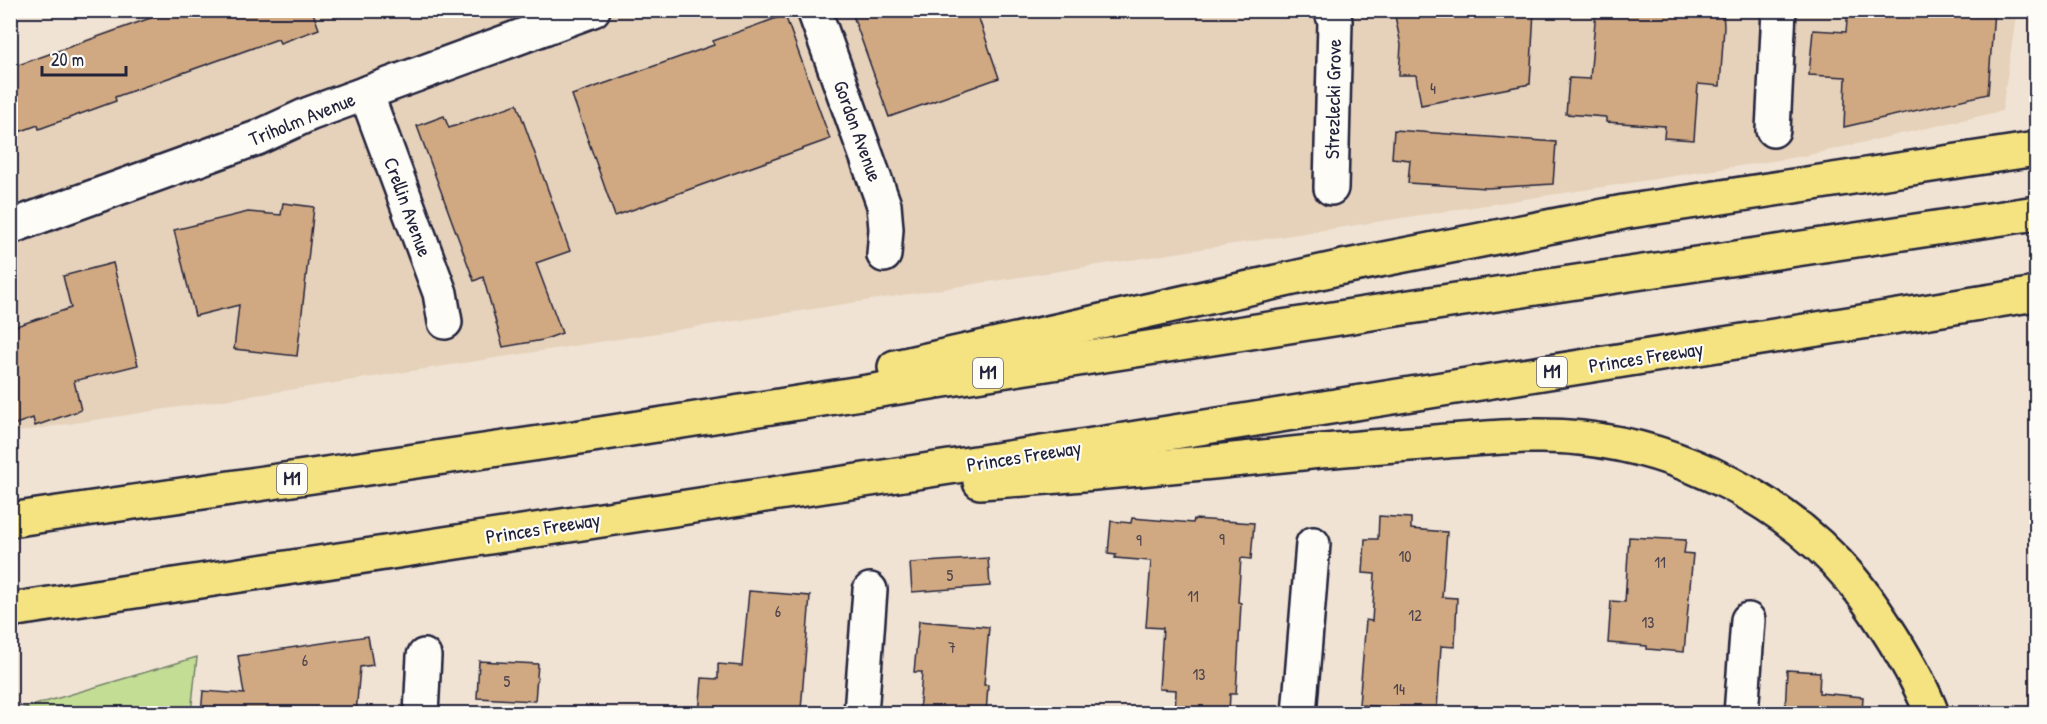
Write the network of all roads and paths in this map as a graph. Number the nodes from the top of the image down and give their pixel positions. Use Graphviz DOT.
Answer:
graph roads {
  1 [pos="593,10"];
  2 [pos="814,10"];
  3 [pos="1331,10"];
  4 [pos="1779,10"];
  5 [pos="366,93"];
  6 [pos="1773,130"];
  7 [pos="2037,149"];
  8 [pos="1331,188"];
  9 [pos="2037,213"];
  10 [pos="10,227"];
  11 [pos="884,255"];
  12 [pos="2037,294"];
  13 [pos="445,322"];
  14 [pos="574,438"];
  15 [pos="726,500"];
  16 [pos="10,520"];
  17 [pos="1313,544"];
  18 [pos="178,584"];
  19 [pos="870,590"];
  20 [pos="10,610"];
  21 [pos="1748,620"];
  22 [pos="10,625"];
  23 [pos="424,656"];
  24 [pos="421,714"];
  25 [pos="861,714"];
  26 [pos="1299,714"];
  27 [pos="1741,714"];
  28 [pos="1932,714"];
  1 -- 5 [label="street, Triholm Avenue"];
  2 -- 11 [label="street, Gordon Avenue"];
  3 -- 8 [label="street, Strezlecki Grove"];
  4 -- 6 [label="street"];
  5 -- 10 [label="street, Triholm Avenue"];
  5 -- 13 [label="street, Crellin Avenue"];
  7 -- 14 [label="highway"];
  9 -- 14 [label="highway, M1"];
  12 -- 15 [label="highway, Princes Freeway / M1"];
  14 -- 16 [label="highway, M1"];
  15 -- 18 [label="highway, Princes Freeway / M1"];
  15 -- 28 [label="highway"];
  17 -- 26 [label="street"];
  18 -- 20 [label="highway, Princes Freeway / M1"];
  18 -- 22 [label="highway"];
  19 -- 25 [label="street"];
  21 -- 27 [label="street"];
  23 -- 24 [label="street"];
}
